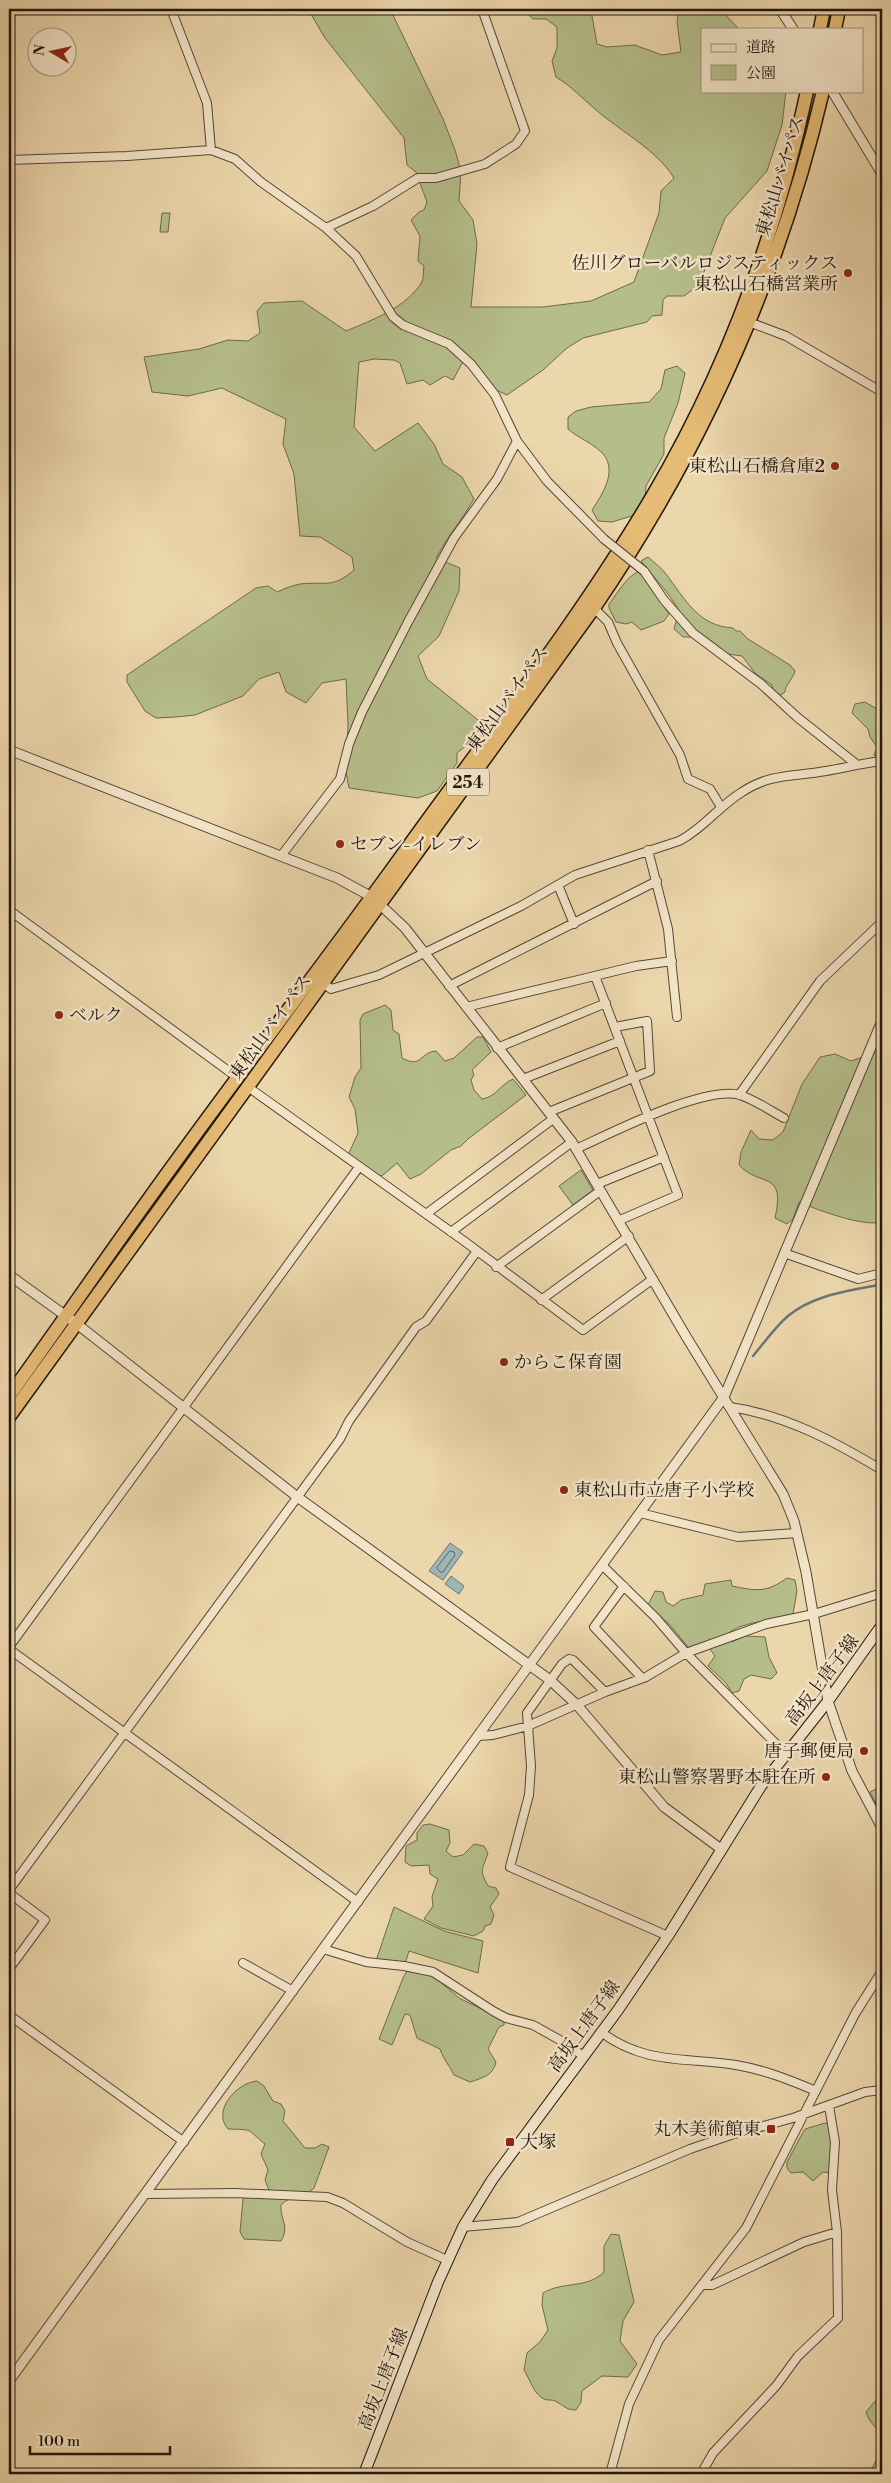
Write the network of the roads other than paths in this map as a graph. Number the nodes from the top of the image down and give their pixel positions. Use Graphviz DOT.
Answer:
graph roads {
  1 [pos="171,9"];
  2 [pos="482,9"];
  3 [pos="780,9"];
  4 [pos="824,9"];
  5 [pos="839,9"];
  6 [pos="792,28"];
  7 [pos="820,28"];
  8 [pos="835,28"];
  9 [pos="807,92"];
  10 [pos="823,92"];
  11 [pos="833,92"];
  12 [pos="211,150"];
  13 [pos="9,160"];
  14 [pos="882,174"];
  15 [pos="326,228"];
  16 [pos="749,322"];
  17 [pos="882,392"];
  18 [pos="517,440"];
  19 [pos="594,608"];
  20 [pos="9,750"];
  21 [pos="882,761"];
  22 [pos="856,764"];
  23 [pos="721,807"];
  24 [pos="648,850"];
  25 [pos="281,856"];
  26 [pos="657,881"];
  27 [pos="558,885"];
  28 [pos="376,901"];
  29 [pos="9,910"];
  30 [pos="882,923"];
  31 [pos="574,924"];
  32 [pos="424,953"];
  33 [pos="672,960"];
  34 [pos="595,976"];
  35 [pos="323,983"];
  36 [pos="449,986"];
  37 [pos="606,1003"];
  38 [pos="466,1007"];
  39 [pos="677,1017"];
  40 [pos="882,1021"];
  41 [pos="615,1027"];
  42 [pos="620,1041"];
  43 [pos="497,1048"];
  44 [pos="238,1078"];
  45 [pos="634,1078"];
  46 [pos="523,1079"];
  47 [pos="248,1087"];
  48 [pos="740,1095"];
  49 [pos="551,1115"];
  50 [pos="649,1117"];
  51 [pos="784,1118"];
  52 [pos="574,1145"];
  53 [pos="664,1157"];
  54 [pos="359,1167"];
  55 [pos="599,1188"];
  56 [pos="426,1214"];
  57 [pos="620,1220"];
  58 [pos="452,1232"];
  59 [pos="629,1236"];
  60 [pos="477,1251"];
  61 [pos="784,1253"];
  62 [pos="496,1267"];
  63 [pos="882,1273"];
  64 [pos="9,1275"];
  65 [pos="653,1279"];
  66 [pos="541,1300"];
  67 [pos="72,1320"];
  68 [pos="9,1396"];
  69 [pos="724,1397"];
  70 [pos="730,1407"];
  71 [pos="182,1408"];
  72 [pos="9,1417"];
  73 [pos="882,1470"];
  74 [pos="296,1496"];
  75 [pos="640,1513"];
  76 [pos="797,1533"];
  77 [pos="602,1565"];
  78 [pos="624,1586"];
  79 [pos="882,1594"];
  80 [pos="814,1614"];
  81 [pos="882,1625"];
  82 [pos="9,1648"];
  83 [pos="686,1653"];
  84 [pos="530,1665"];
  85 [pos="642,1678"];
  86 [pos="550,1680"];
  87 [pos="604,1692"];
  88 [pos="828,1701"];
  89 [pos="577,1705"];
  90 [pos="528,1726"];
  91 [pos="124,1732"];
  92 [pos="478,1736"];
  93 [pos="786,1754"];
  94 [pos="882,1828"];
  95 [pos="721,1849"];
  96 [pos="9,1891"];
  97 [pos="358,1902"];
  98 [pos="668,1936"];
  99 [pos="323,1949"];
  100 [pos="243,1963"];
  101 [pos="9,1969"];
  102 [pos="882,1971"];
  103 [pos="293,1990"];
  104 [pos="9,2015"];
  105 [pos="601,2032"];
  106 [pos="583,2056"];
  107 [pos="882,2090"];
  108 [pos="816,2091"];
  109 [pos="829,2106"];
  110 [pos="805,2114"];
  111 [pos="184,2142"];
  112 [pos="146,2194"];
  113 [pos="463,2227"];
  114 [pos="837,2232"];
  115 [pos="447,2260"];
  116 [pos="702,2286"];
  117 [pos="10,2379"];
  118 [pos="364,2474"];
  119 [pos="610,2474"];
  120 [pos="701,2474"];
  1 -- 12 [label="street"];
  2 -- 15 [label="street"];
  3 -- 6 [label="street"];
  4 -- 7 [label="highway"];
  5 -- 8 [label="highway"];
  9 -- 28 [label="highway, 東松山バイパス / 254"];
  10 -- 16 [label="highway, 東松山バイパス / 254"];
  11 -- 14 [label="street"];
  12 -- 13 [label="street"];
  12 -- 15 [label="street"];
  15 -- 18 [label="street"];
  16 -- 17 [label="street"];
  16 -- 19 [label="highway, 東松山バイパス / 254"];
  18 -- 22 [label="street, bridge"];
  18 -- 25 [label="street"];
  19 -- 23 [label="street"];
  19 -- 28 [label="highway, 東松山バイパス / 254"];
  20 -- 25 [label="street"];
  21 -- 22 [label="street"];
  22 -- 23 [label="street"];
  23 -- 24 [label="street"];
  24 -- 26 [label="street"];
  24 -- 27 [label="street"];
  25 -- 28 [label="street"];
  26 -- 31 [label="street"];
  26 -- 33 [label="street"];
  27 -- 31 [label="street"];
  27 -- 32 [label="street"];
  28 -- 32 [label="street"];
  28 -- 35 [label="highway, 東松山バイパス / 254"];
  28 -- 44 [label="highway, 東松山バイパス / 254"];
  29 -- 44 [label="street"];
  30 -- 48 [label="street"];
  31 -- 36 [label="street"];
  32 -- 35 [label="street"];
  32 -- 36 [label="street"];
  33 -- 34 [label="street"];
  33 -- 39 [label="street"];
  34 -- 37 [label="street"];
  34 -- 38 [label="street"];
  35 -- 47 [label="highway, 東松山バイパス / 254"];
  36 -- 38 [label="street"];
  37 -- 41 [label="street"];
  37 -- 43 [label="street"];
  38 -- 43 [label="street"];
  40 -- 61 [label="street"];
  41 -- 42 [label="street"];
  41 -- 45 [label="street"];
  42 -- 45 [label="street"];
  42 -- 46 [label="street"];
  43 -- 46 [label="street"];
  44 -- 67 [label="highway, 東松山バイパス / 254"];
  45 -- 49 [label="street"];
  45 -- 50 [label="street"];
  46 -- 49 [label="street"];
  47 -- 54 [label="street"];
  47 -- 67 [label="highway, 東松山バイパス / 254"];
  48 -- 50 [label="street"];
  48 -- 51 [label="street"];
  49 -- 52 [label="street"];
  49 -- 56 [label="street"];
  50 -- 52 [label="street"];
  50 -- 53 [label="street"];
  52 -- 55 [label="street"];
  52 -- 58 [label="street"];
  53 -- 55 [label="street"];
  53 -- 57 [label="street"];
  54 -- 56 [label="street"];
  54 -- 71 [label="street"];
  55 -- 57 [label="street"];
  55 -- 62 [label="street"];
  56 -- 58 [label="street"];
  57 -- 59 [label="street"];
  58 -- 60 [label="street"];
  59 -- 65 [label="street"];
  59 -- 66 [label="street"];
  60 -- 62 [label="street"];
  60 -- 74 [label="street"];
  61 -- 63 [label="street"];
  61 -- 69 [label="street"];
  62 -- 66 [label="street"];
  64 -- 67 [label="street"];
  65 -- 66 [label="street"];
  65 -- 69 [label="street"];
  67 -- 68 [label="highway, 東松山バイパス / 254"];
  67 -- 71 [label="street"];
  67 -- 72 [label="highway, 東松山バイパス / 254"];
  69 -- 70 [label="street"];
  69 -- 75 [label="street"];
  70 -- 73 [label="street"];
  70 -- 76 [label="street"];
  71 -- 74 [label="street"];
  71 -- 82 [label="street"];
  74 -- 84 [label="street"];
  74 -- 91 [label="street"];
  75 -- 76 [label="street"];
  75 -- 77 [label="street"];
  76 -- 80 [label="street"];
  77 -- 78 [label="street"];
  77 -- 84 [label="street"];
  78 -- 83 [label="street"];
  78 -- 85 [label="street"];
  79 -- 80 [label="street"];
  80 -- 83 [label="street"];
  80 -- 88 [label="street"];
  81 -- 88 [label="main road, 高坂上唐子線"];
  82 -- 91 [label="street"];
  83 -- 85 [label="street"];
  83 -- 93 [label="street"];
  84 -- 86 [label="street"];
  84 -- 92 [label="street"];
  85 -- 87 [label="street"];
  86 -- 87 [label="street"];
  86 -- 89 [label="street"];
  86 -- 90 [label="street"];
  87 -- 89 [label="street"];
  88 -- 93 [label="main road, 高坂上唐子線"];
  88 -- 94 [label="street"];
  89 -- 90 [label="street"];
  89 -- 95 [label="street"];
  90 -- 92 [label="street"];
  90 -- 98 [label="street"];
  91 -- 96 [label="street"];
  91 -- 97 [label="street"];
  92 -- 97 [label="street"];
  93 -- 95 [label="main road, 高坂上唐子線"];
  95 -- 98 [label="main road, 高坂上唐子線"];
  96 -- 101 [label="street"];
  97 -- 99 [label="street"];
  98 -- 105 [label="main road, 高坂上唐子線"];
  99 -- 103 [label="street"];
  99 -- 106 [label="street"];
  100 -- 103 [label="street"];
  102 -- 108 [label="street"];
  103 -- 111 [label="street"];
  104 -- 111 [label="street"];
  105 -- 106 [label="main road, 高坂上唐子線"];
  105 -- 108 [label="street"];
  106 -- 113 [label="main road, 高坂上唐子線"];
  107 -- 109 [label="street"];
  108 -- 110 [label="street"];
  109 -- 110 [label="street"];
  109 -- 114 [label="street"];
  110 -- 113 [label="street"];
  110 -- 116 [label="street"];
  111 -- 112 [label="street"];
  112 -- 115 [label="street"];
  112 -- 117 [label="street"];
  113 -- 115 [label="main road, 高坂上唐子線"];
  114 -- 116 [label="street"];
  114 -- 120 [label="street"];
  115 -- 118 [label="main road, 高坂上唐子線"];
  116 -- 119 [label="street"];
}
